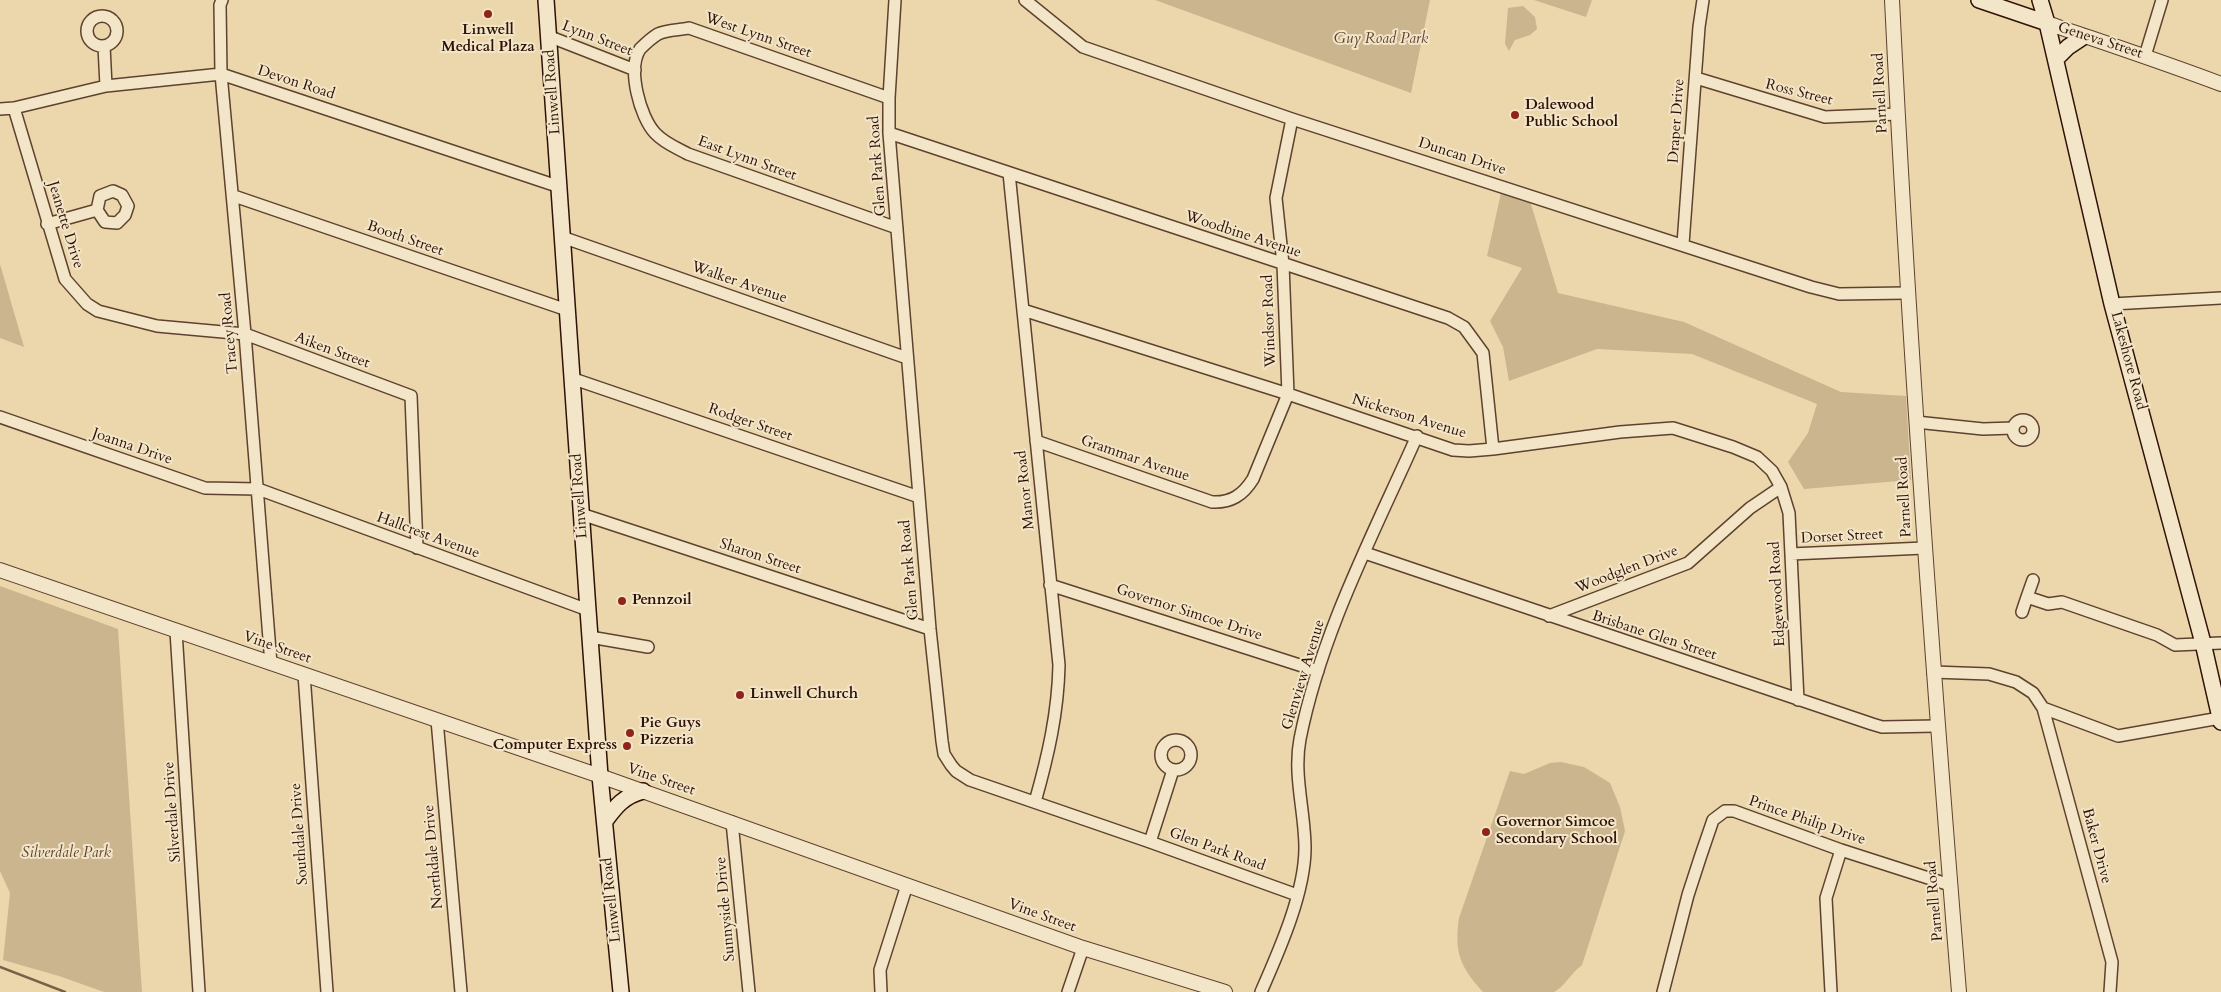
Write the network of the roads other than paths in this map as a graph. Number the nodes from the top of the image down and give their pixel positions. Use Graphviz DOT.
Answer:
graph roads {
  1 [pos="222,0"];
  2 [pos="546,0"];
  3 [pos="895,0"];
  4 [pos="1025,0"];
  5 [pos="1704,0"];
  6 [pos="1892,0"];
  7 [pos="2040,0"];
  8 [pos="2162,0"];
  9 [pos="1991,1"];
  10 [pos="2047,23"];
  11 [pos="548,36"];
  12 [pos="2083,37"];
  13 [pos="104,46"];
  14 [pos="2145,56"];
  15 [pos="2056,59"];
  16 [pos="635,70"];
  17 [pos="221,74"];
  18 [pos="1696,78"];
  19 [pos="2221,84"];
  20 [pos="106,86"];
  21 [pos="889,98"];
  22 [pos="14,108"];
  23 [pos="0,109"];
  24 [pos="1898,114"];
  25 [pos="1292,118"];
  26 [pos="889,133"];
  27 [pos="1009,173"];
  28 [pos="560,187"];
  29 [pos="234,196"];
  30 [pos="97,210"];
  31 [pos="47,224"];
  32 [pos="896,228"];
  33 [pos="562,237"];
  34 [pos="1683,244"];
  35 [pos="1283,264"];
  36 [pos="1907,293"];
  37 [pos="2221,298"];
  38 [pos="2112,304"];
  39 [pos="567,310"];
  40 [pos="1023,310"];
  41 [pos="245,334"];
  42 [pos="907,358"];
  43 [pos="571,378"];
  44 [pos="1288,394"];
  45 [pos="0,417"];
  46 [pos="1916,422"];
  47 [pos="2013,428"];
  48 [pos="1417,436"];
  49 [pos="1036,441"];
  50 [pos="1493,449"];
  51 [pos="1781,487"];
  52 [pos="258,489"];
  53 [pos="919,497"];
  54 [pos="1224,503"];
  55 [pos="581,514"];
  56 [pos="417,548"];
  57 [pos="1924,548"];
  58 [pos="1365,553"];
  59 [pos="1791,554"];
  60 [pos="0,570"];
  61 [pos="2033,580"];
  62 [pos="1050,584"];
  63 [pos="2027,597"];
  64 [pos="588,610"];
  65 [pos="2022,612"];
  66 [pos="1549,616"];
  67 [pos="930,629"];
  68 [pos="176,631"];
  69 [pos="590,637"];
  70 [pos="2203,643"];
  71 [pos="2221,643"];
  72 [pos="648,647"];
  73 [pos="271,664"];
  74 [pos="1318,671"];
  75 [pos="1933,672"];
  76 [pos="304,674"];
  77 [pos="1798,700"];
  78 [pos="2043,708"];
  79 [pos="437,720"];
  80 [pos="2221,720"];
  81 [pos="1937,726"];
  82 [pos="1173,770"];
  83 [pos="600,776"];
  84 [pos="643,791"];
  85 [pos="1035,802"];
  86 [pos="605,821"];
  87 [pos="732,822"];
  88 [pos="1150,842"];
  89 [pos="1841,850"];
  90 [pos="907,885"];
  91 [pos="1950,885"];
  92 [pos="1297,895"];
  93 [pos="1083,948"];
  94 [pos="1220,991"];
  95 [pos="199,992"];
  96 [pos="327,992"];
  97 [pos="461,992"];
  98 [pos="621,992"];
  99 [pos="749,992"];
  100 [pos="881,992"];
  101 [pos="1068,992"];
  102 [pos="1262,992"];
  103 [pos="1663,992"];
  104 [pos="1831,992"];
  105 [pos="1959,992"];
  106 [pos="2110,992"];
  1 -- 17 [label="street, Tracey Road"];
  2 -- 11 [label="main road, Linwell Road"];
  3 -- 21 [label="street, Glen Park Road"];
  4 -- 25 [label="street, Duncan Drive"];
  5 -- 18 [label="street, Draper Drive"];
  6 -- 24 [label="street, Parnell Road"];
  7 -- 10 [label="main road, Lakeshore Road"];
  8 -- 14 [label="street"];
  9 -- 10 [label="main road, Geneva Street"];
  10 -- 12 [label="street, Geneva Street"];
  10 -- 15 [label="main road, Lakeshore Road"];
  11 -- 16 [label="street, Lynn Street"];
  11 -- 28 [label="main road, Linwell Road"];
  12 -- 14 [label="street, Geneva Street"];
  12 -- 15 [label="main road"];
  13 -- 20 [label="street"];
  14 -- 19 [label="street, Geneva Street"];
  15 -- 38 [label="main road, Lakeshore Road"];
  16 -- 21 [label="street, West Lynn Street"];
  16 -- 32 [label="street, East Lynn Street"];
  17 -- 20 [label="street, Devon Road"];
  17 -- 28 [label="street, Devon Road"];
  17 -- 29 [label="street, Tracey Road"];
  18 -- 24 [label="street, Ross Street"];
  18 -- 34 [label="street, Draper Drive"];
  20 -- 22 [label="street, Devon Road"];
  21 -- 26 [label="street, Glen Park Road"];
  22 -- 23 [label="street, Devon Road"];
  22 -- 31 [label="street, Jeanette Drive"];
  24 -- 36 [label="street, Parnell Road"];
  25 -- 34 [label="street, Duncan Drive"];
  25 -- 35 [label="street, Windsor Road"];
  26 -- 27 [label="street, Woodbine Avenue"];
  26 -- 32 [label="street, Glen Park Road"];
  27 -- 35 [label="street, Woodbine Avenue"];
  27 -- 40 [label="street, Manor Road"];
  28 -- 33 [label="main road, Linwell Road"];
  29 -- 39 [label="street, Booth Street"];
  29 -- 41 [label="street, Tracey Road"];
  30 -- 31 [label="street"];
  31 -- 41 [label="street, Jeanette Drive"];
  32 -- 42 [label="street, Glen Park Road"];
  33 -- 39 [label="main road, Linwell Road"];
  33 -- 42 [label="street, Walker Avenue"];
  34 -- 36 [label="street, Duncan Drive"];
  35 -- 44 [label="street, Windsor Road"];
  35 -- 50 [label="street, Woodbine Avenue"];
  36 -- 46 [label="street, Parnell Road"];
  37 -- 38 [label="street"];
  38 -- 70 [label="main road, Lakeshore Road"];
  39 -- 43 [label="main road, Linwell Road"];
  40 -- 44 [label="street, Nickerson Avenue"];
  40 -- 49 [label="street, Manor Road"];
  41 -- 52 [label="street, Tracey Road"];
  41 -- 56 [label="street, Aiken Street"];
  42 -- 53 [label="street, Glen Park Road"];
  43 -- 53 [label="street, Rodger Street"];
  43 -- 55 [label="main road, Linwell Road"];
  44 -- 48 [label="street, Nickerson Avenue"];
  44 -- 54 [label="street, Windsor Road"];
  45 -- 52 [label="street, Joanna Drive"];
  46 -- 47 [label="street"];
  46 -- 57 [label="street, Parnell Road"];
  48 -- 50 [label="street, Nickerson Avenue"];
  48 -- 58 [label="street, Glenview Avenue"];
  49 -- 54 [label="street, Grammar Avenue"];
  49 -- 62 [label="street, Manor Road"];
  50 -- 51 [label="street, Nickerson Avenue"];
  51 -- 59 [label="street, Edgewood Road"];
  51 -- 66 [label="street, Woodglen Drive"];
  52 -- 56 [label="street, Hallcrest Avenue"];
  52 -- 73 [label="street, Tracey Road"];
  53 -- 67 [label="street, Glen Park Road"];
  55 -- 64 [label="main road, Linwell Road"];
  55 -- 67 [label="street, Sharon Street"];
  56 -- 64 [label="street, Hallcrest Avenue"];
  57 -- 59 [label="street, Dorset Street"];
  57 -- 75 [label="street, Parnell Road"];
  58 -- 66 [label="street, Brisbane Glen Street"];
  58 -- 74 [label="street, Glenview Avenue"];
  59 -- 77 [label="street, Edgewood Road"];
  60 -- 68 [label="street, Vine Street"];
  61 -- 63 [label="street"];
  62 -- 74 [label="street, Governor Simcoe Drive"];
  62 -- 85 [label="street, Manor Road"];
  63 -- 65 [label="street"];
  63 -- 70 [label="street"];
  64 -- 69 [label="main road, Linwell Road"];
  66 -- 77 [label="street, Brisbane Glen Street"];
  67 -- 85 [label="street, Glen Park Road"];
  68 -- 73 [label="street, Vine Street"];
  68 -- 95 [label="street, Silverdale Drive"];
  69 -- 72 [label="street"];
  69 -- 83 [label="main road, Linwell Road"];
  70 -- 71 [label="street"];
  70 -- 80 [label="main road, Lakeshore Road"];
  73 -- 76 [label="street, Vine Street"];
  74 -- 92 [label="street, Glenview Avenue"];
  75 -- 78 [label="street"];
  75 -- 81 [label="street, Parnell Road"];
  76 -- 79 [label="street, Vine Street"];
  76 -- 96 [label="street, Southdale Drive"];
  77 -- 81 [label="street, Brisbane Glen Street"];
  78 -- 80 [label="street"];
  78 -- 106 [label="street, Baker Drive"];
  79 -- 83 [label="street, Vine Street"];
  79 -- 97 [label="street, Northdale Drive"];
  81 -- 91 [label="street, Parnell Road"];
  82 -- 88 [label="street"];
  83 -- 84 [label="street, Vine Street"];
  83 -- 86 [label="main road, Linwell Road"];
  84 -- 86 [label="main road"];
  84 -- 87 [label="street, Vine Street"];
  85 -- 88 [label="street, Glen Park Road"];
  86 -- 98 [label="main road, Linwell Road"];
  87 -- 90 [label="street, Vine Street"];
  87 -- 99 [label="street, Sunnyside Drive"];
  88 -- 92 [label="street, Glen Park Road"];
  89 -- 91 [label="street, Prince Philip Drive"];
  89 -- 103 [label="street, Prince Philip Drive"];
  89 -- 104 [label="street"];
  90 -- 93 [label="street, Vine Street"];
  90 -- 100 [label="street"];
  91 -- 105 [label="street, Parnell Road"];
  92 -- 102 [label="street, Glenview Avenue"];
  93 -- 94 [label="street, Vine Street"];
  93 -- 101 [label="street"];
}
